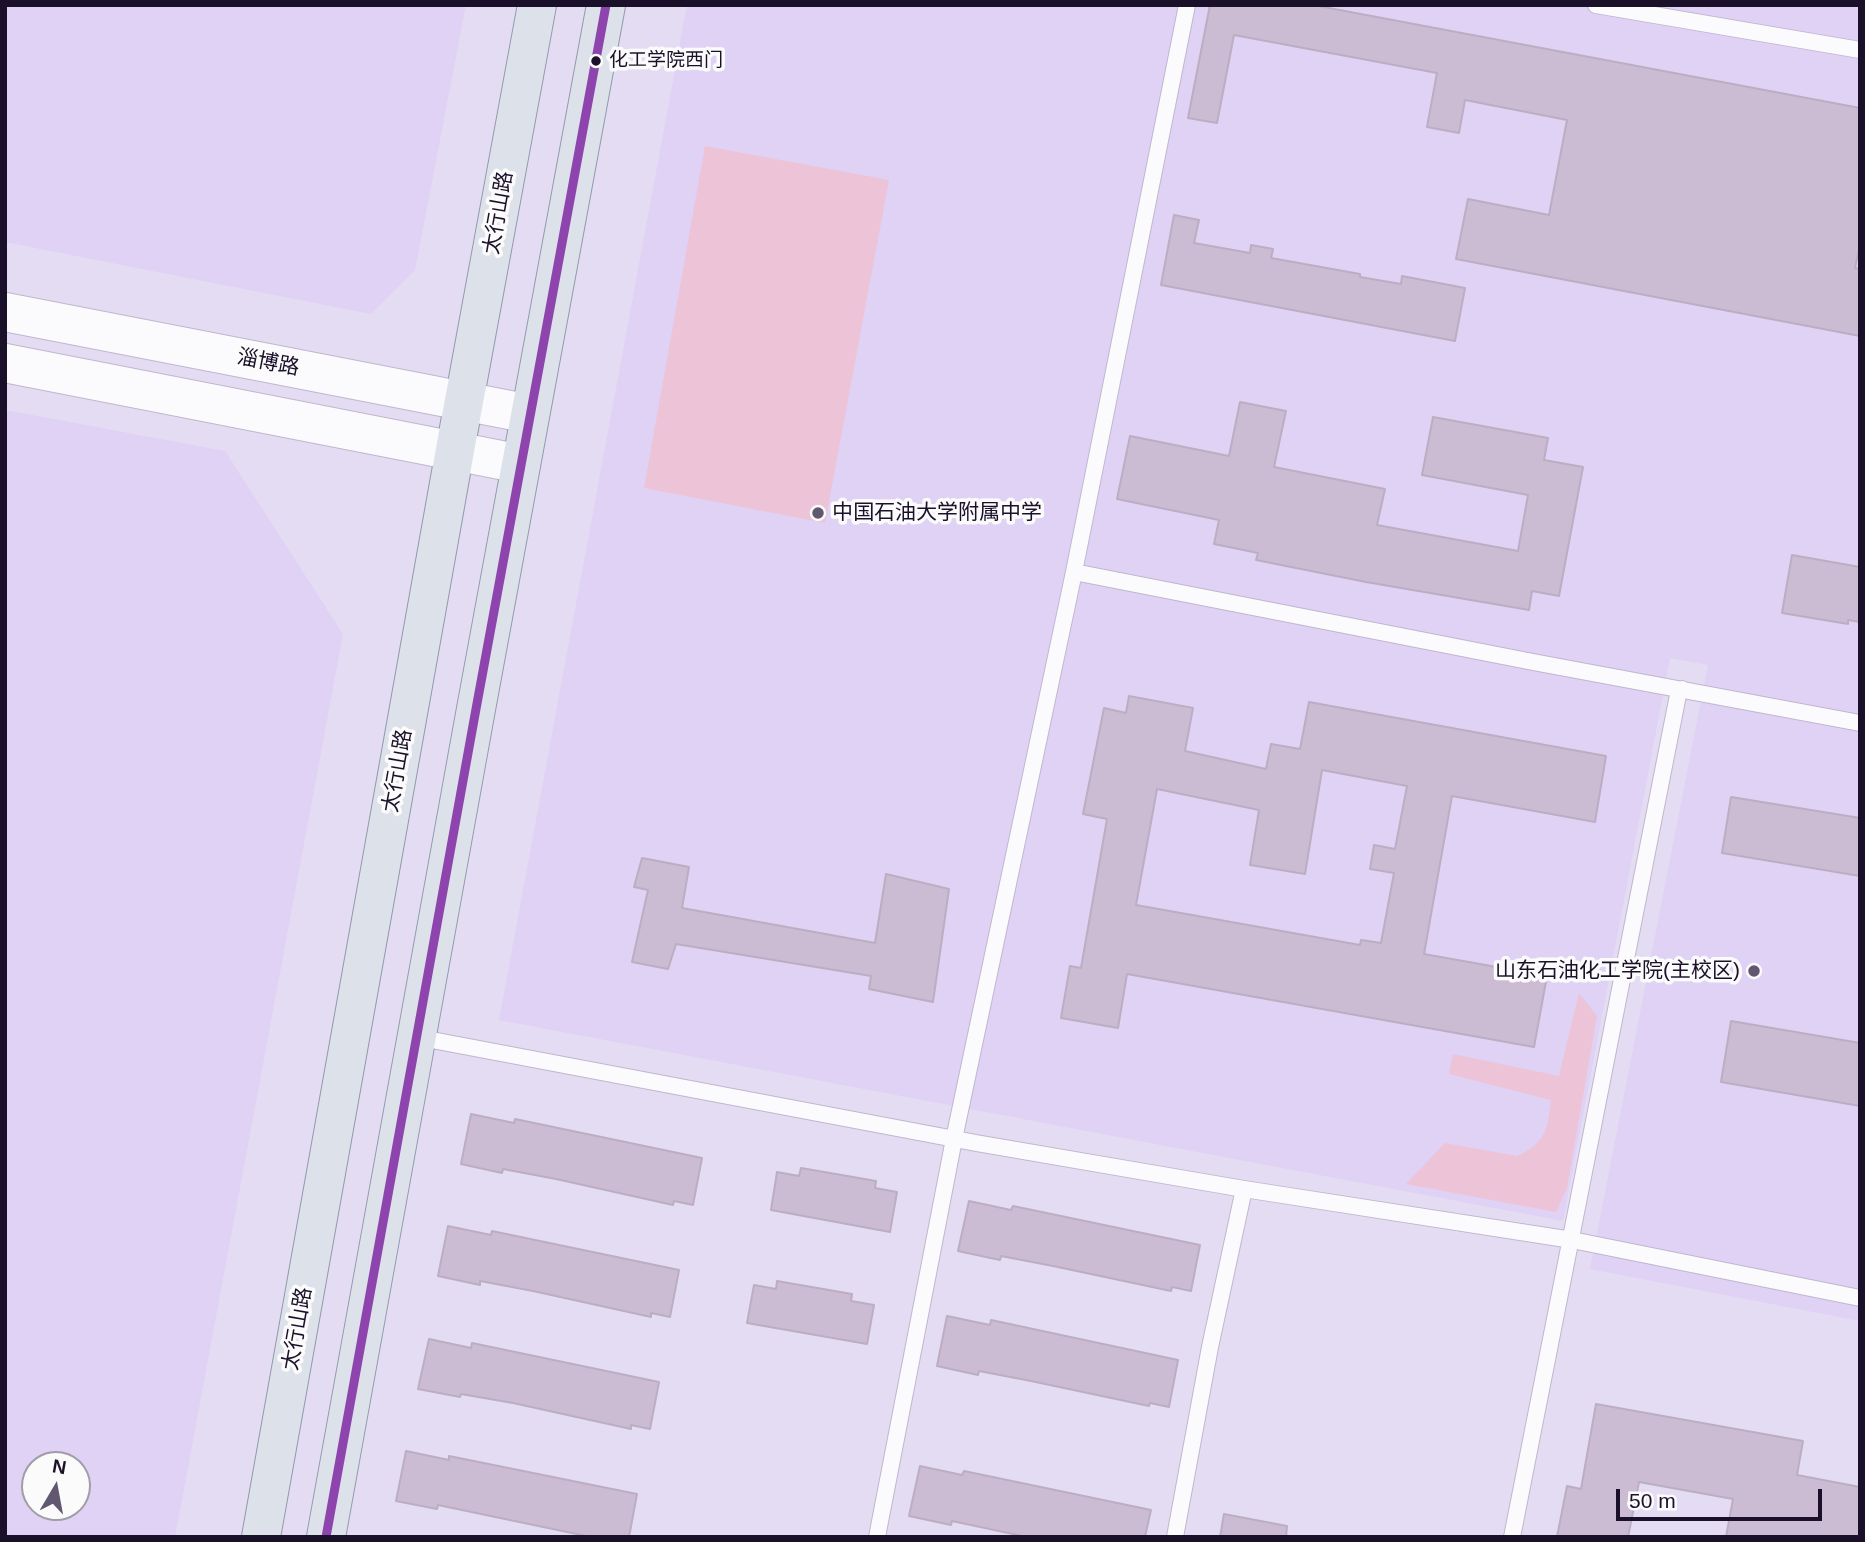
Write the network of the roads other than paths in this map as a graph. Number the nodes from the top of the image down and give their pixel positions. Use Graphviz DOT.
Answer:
graph roads {
  1 [pos="537,5"];
  2 [pos="606,5"];
  3 [pos="1187,5"];
  4 [pos="1596,5"];
  5 [pos="1860,50"];
  6 [pos="5,312"];
  7 [pos="5,363"];
  8 [pos="465,401"];
  9 [pos="530,414"];
  10 [pos="455,450"];
  11 [pos="521,464"];
  12 [pos="1074,572"];
  13 [pos="1680,689"];
  14 [pos="1860,723"];
  15 [pos="416,1037"];
  16 [pos="954,1139"];
  17 [pos="1244,1189"];
  18 [pos="1572,1240"];
  19 [pos="1860,1298"];
  20 [pos="261,1537"];
  21 [pos="326,1537"];
  22 [pos="877,1537"];
  23 [pos="1175,1537"];
  24 [pos="1513,1537"];
  1 -- 8 [label="main road, 太行山路"];
  2 -- 9 [label="main road"];
  3 -- 12 [label="lane"];
  4 -- 5 [label="lane"];
  6 -- 8 [label="main road, 淄博路"];
  7 -- 10 [label="main road"];
  8 -- 9 [label="main road, 淄博路"];
  8 -- 10 [label="main road, 太行山路"];
  9 -- 11 [label="main road"];
  10 -- 11 [label="main road"];
  10 -- 20 [label="main road, 太行山路"];
  11 -- 15 [label="main road"];
  12 -- 13 [label="lane"];
  12 -- 16 [label="lane"];
  13 -- 14 [label="lane"];
  13 -- 18 [label="lane"];
  15 -- 16 [label="lane"];
  15 -- 21 [label="main road"];
  16 -- 17 [label="lane"];
  16 -- 22 [label="lane"];
  17 -- 18 [label="lane"];
  17 -- 23 [label="lane"];
  18 -- 19 [label="lane"];
  18 -- 24 [label="lane"];
}
